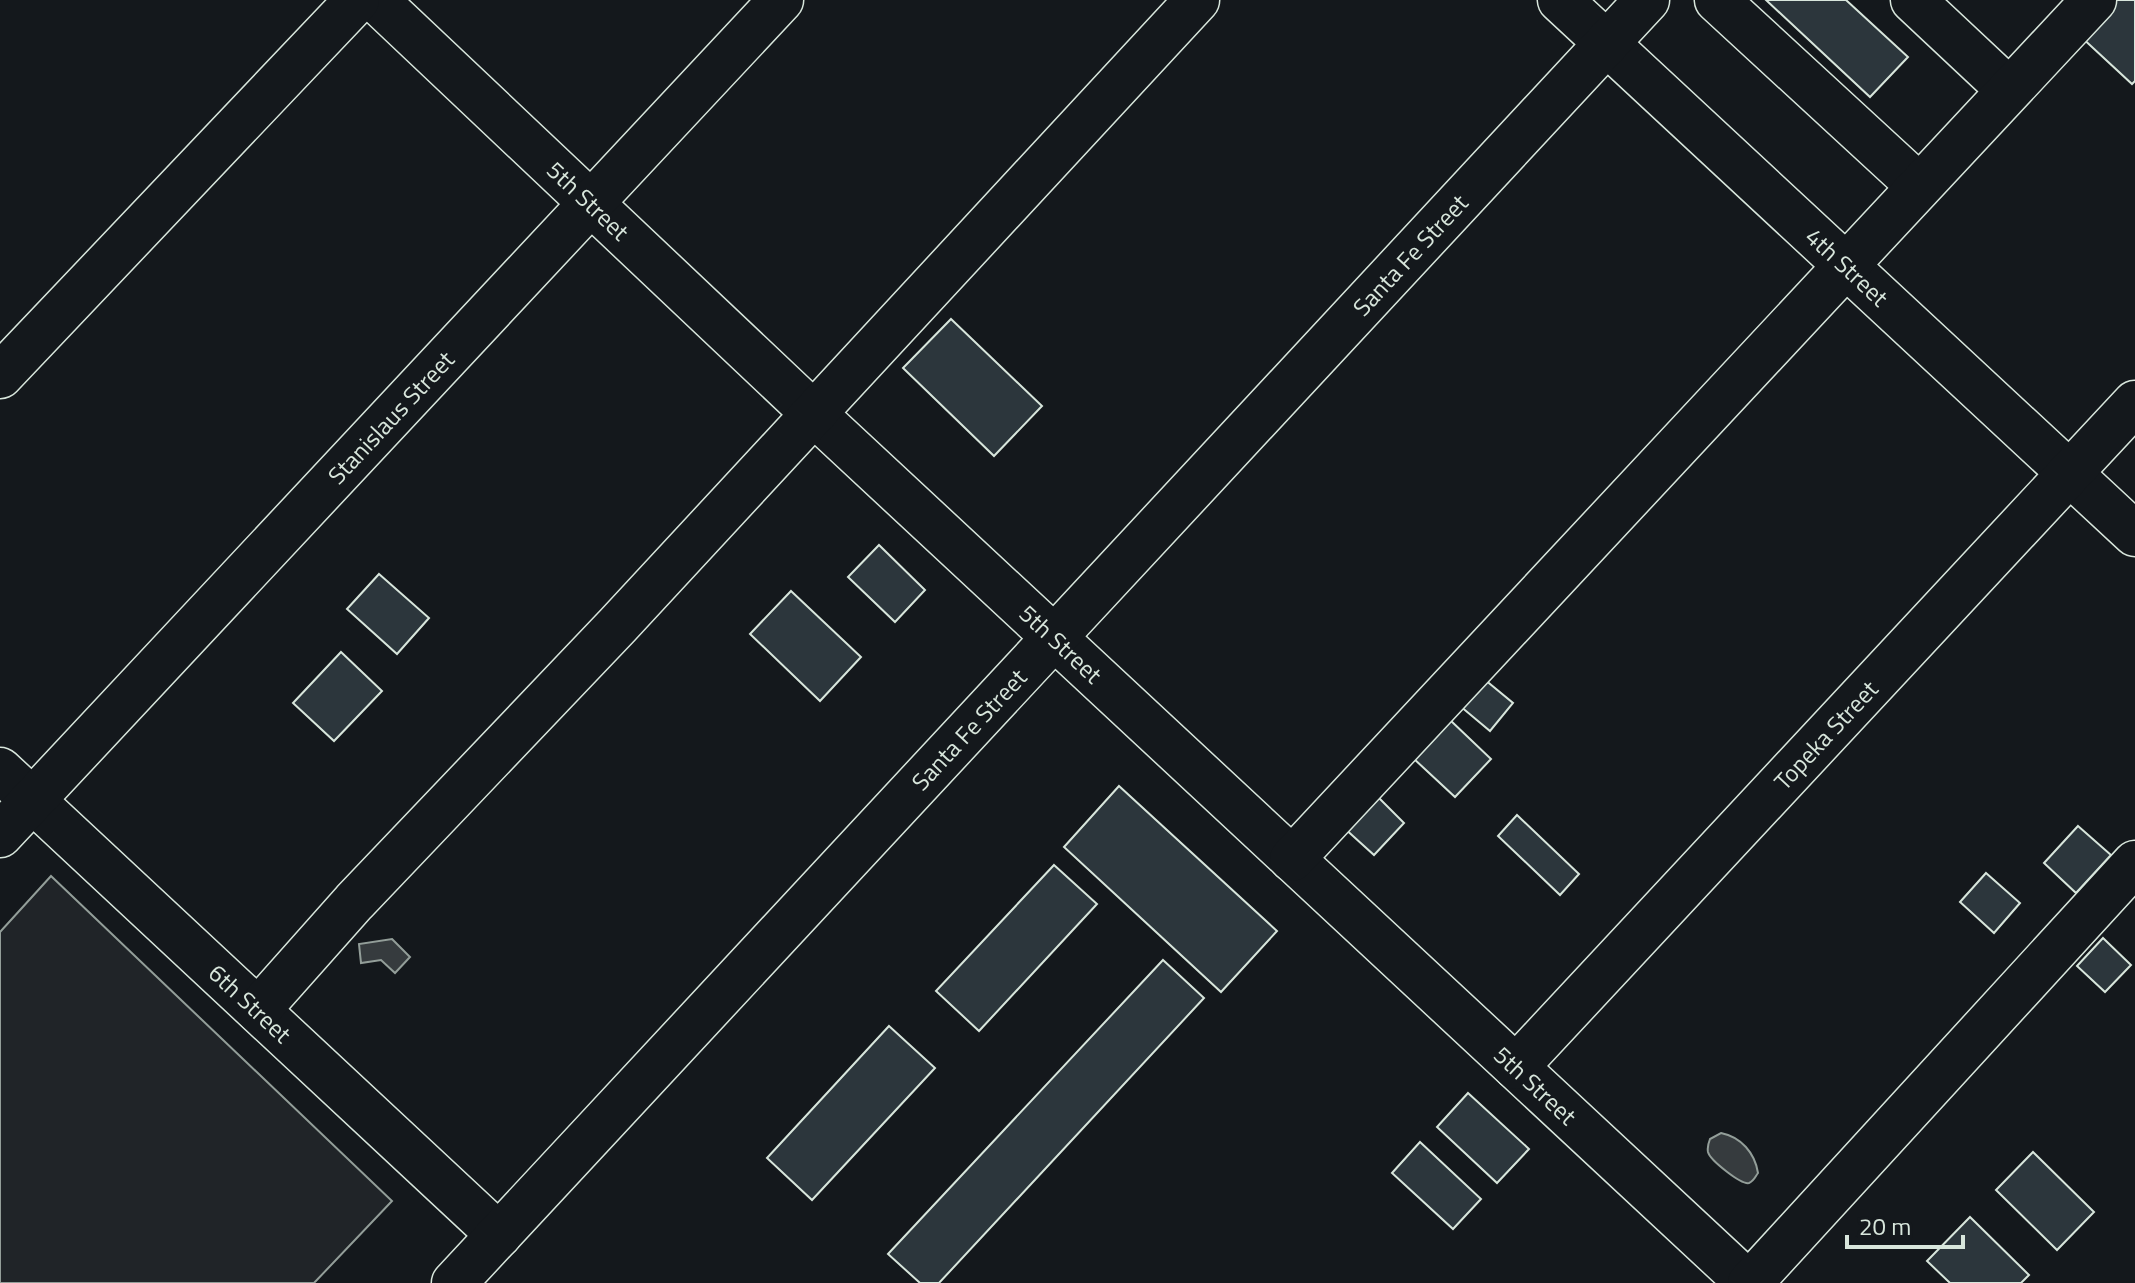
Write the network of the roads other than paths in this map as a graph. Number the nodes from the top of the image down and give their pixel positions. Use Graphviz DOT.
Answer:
graph roads {
  1 [pos="357,0"];
  2 [pos="376,0"];
  3 [pos="781,0"];
  4 [pos="1197,0"];
  5 [pos="1560,0"];
  6 [pos="1647,0"];
  7 [pos="1717,0"];
  8 [pos="1913,0"];
  9 [pos="2094,0"];
  10 [pos="1607,44"];
  11 [pos="2009,90"];
  12 [pos="1919,186"];
  13 [pos="590,204"];
  14 [pos="1844,265"];
  15 [pos="0,376"];
  16 [pos="2135,403"];
  17 [pos="813,413"];
  18 [pos="2070,473"];
  19 [pos="2135,534"];
  20 [pos="1055,638"];
  21 [pos="0,770"];
  22 [pos="32,800"];
  23 [pos="0,835"];
  24 [pos="1292,859"];
  25 [pos="2135,863"];
  26 [pos="258,1010"];
  27 [pos="1516,1067"];
  28 [pos="499,1235"];
  29 [pos="454,1283"];
  30 [pos="1749,1283"];
  1 -- 15 [label="street"];
  2 -- 13 [label="street, 5th Street"];
  3 -- 13 [label="street, Stanislaus Street"];
  4 -- 17 [label="street"];
  5 -- 10 [label="street, 4th Street"];
  6 -- 10 [label="street, Santa Fe Street"];
  7 -- 12 [label="street"];
  8 -- 11 [label="street"];
  9 -- 11 [label="street"];
  10 -- 14 [label="street, 4th Street"];
  10 -- 20 [label="street, Santa Fe Street"];
  11 -- 12 [label="street"];
  12 -- 14 [label="street"];
  13 -- 17 [label="street, 5th Street"];
  13 -- 22 [label="street, Stanislaus Street"];
  14 -- 18 [label="street, 4th Street"];
  14 -- 24 [label="street"];
  16 -- 18 [label="street, Topeka Street"];
  17 -- 20 [label="street, 5th Street"];
  17 -- 26 [label="street"];
  18 -- 19 [label="street, 4th Street"];
  18 -- 27 [label="street, Topeka Street"];
  20 -- 24 [label="street, 5th Street"];
  20 -- 28 [label="street, Santa Fe Street"];
  21 -- 22 [label="street, 6th Street"];
  22 -- 23 [label="street, Stanislaus Street"];
  22 -- 26 [label="street, 6th Street"];
  24 -- 27 [label="street, 5th Street"];
  25 -- 30 [label="street"];
  26 -- 28 [label="street, 6th Street"];
  27 -- 30 [label="street, 5th Street"];
  28 -- 29 [label="street, Santa Fe Street"];
}
